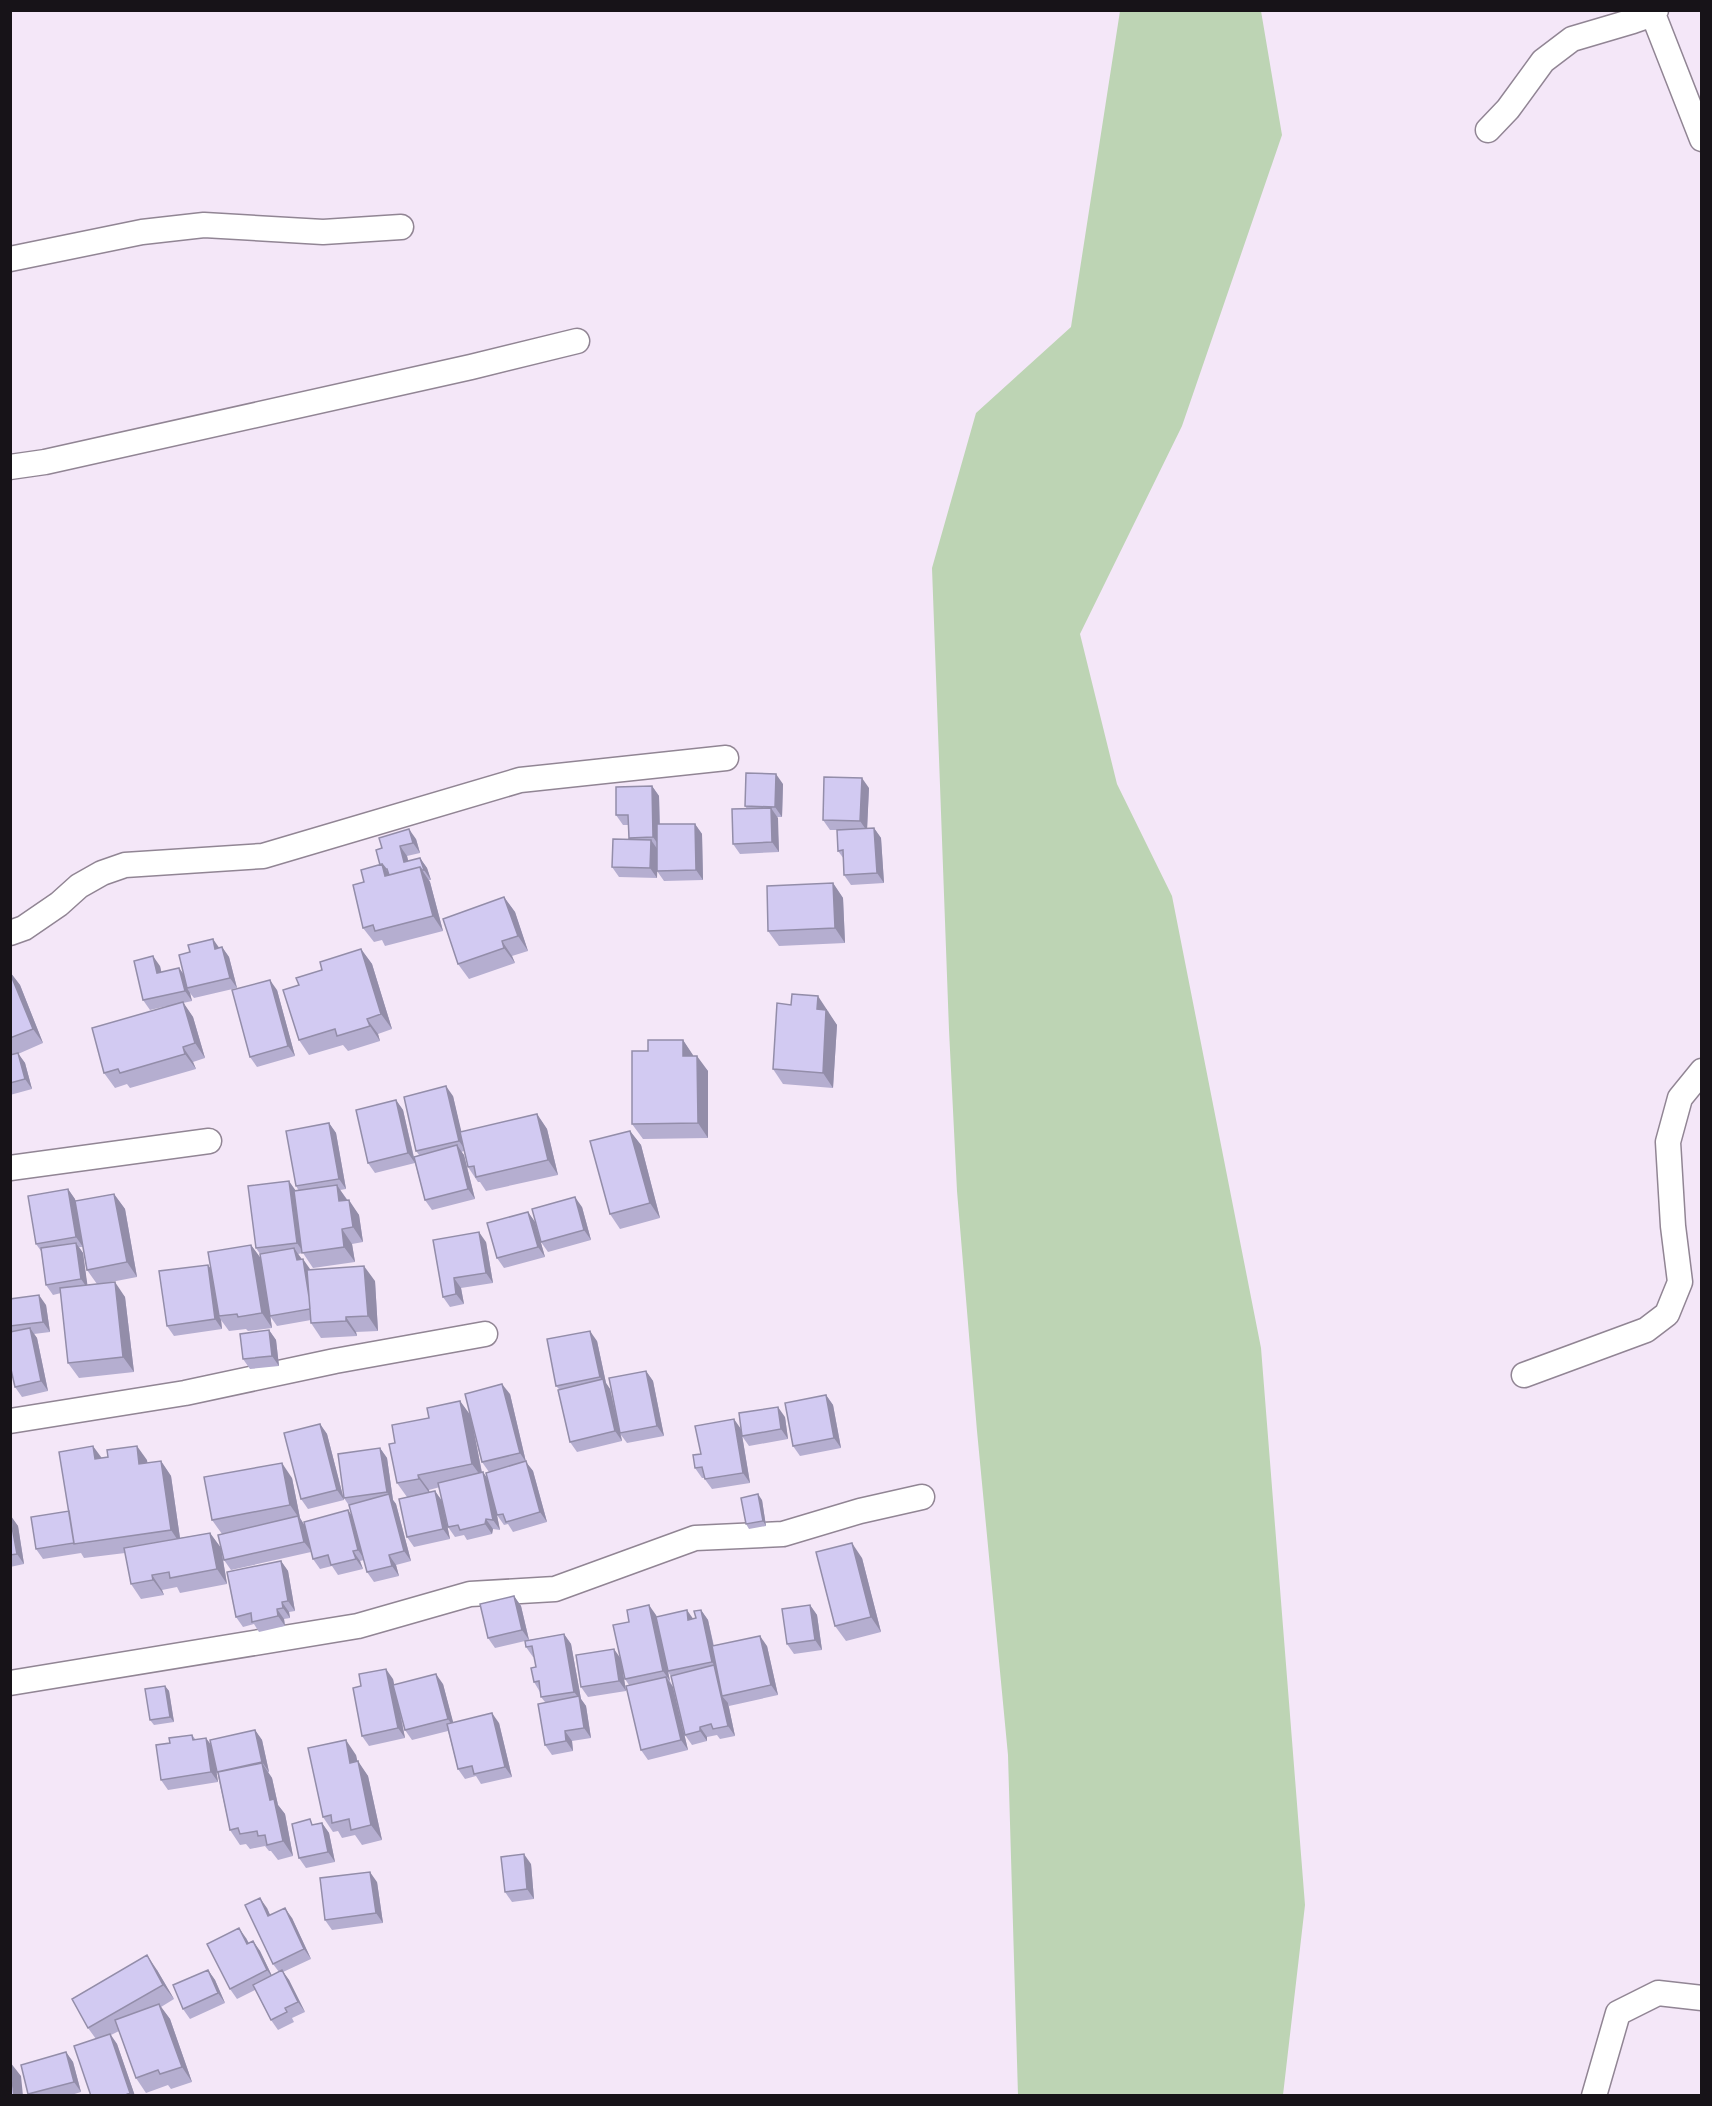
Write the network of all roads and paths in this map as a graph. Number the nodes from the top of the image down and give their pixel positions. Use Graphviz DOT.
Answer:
graph roads {
  1 [pos="1655,12"];
  2 [pos="1488,130"];
  3 [pos="1701,139"];
  4 [pos="401,227"];
  5 [pos="10,259"];
  6 [pos="577,341"];
  7 [pos="10,467"];
  8 [pos="726,758"];
  9 [pos="10,933"];
  10 [pos="1701,1071"];
  11 [pos="208,1141"];
  12 [pos="10,1168"];
  13 [pos="485,1334"];
  14 [pos="1524,1375"];
  15 [pos="10,1421"];
  16 [pos="922,1497"];
  17 [pos="10,1683"];
  18 [pos="1701,1998"];
  19 [pos="1594,2096"];
  1 -- 2 [label="street"];
  1 -- 3 [label="street"];
  4 -- 5 [label="street"];
  6 -- 7 [label="street"];
  8 -- 9 [label="street"];
  10 -- 14 [label="street"];
  11 -- 12 [label="street"];
  13 -- 15 [label="street"];
  16 -- 17 [label="street"];
  18 -- 19 [label="street"];
}
